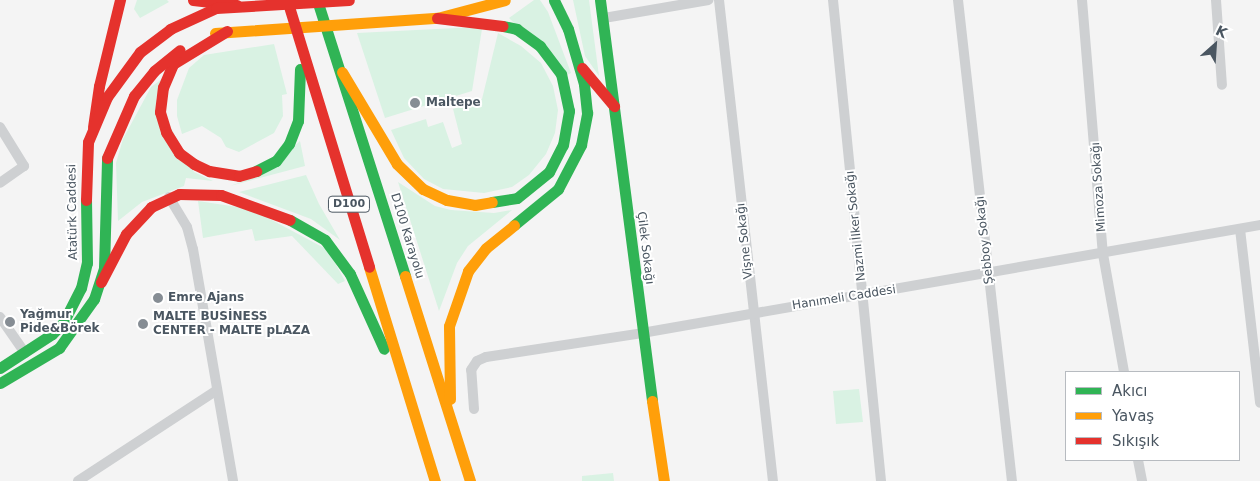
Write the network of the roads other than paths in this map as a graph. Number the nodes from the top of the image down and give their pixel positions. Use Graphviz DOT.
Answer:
graph roads {
  1 [pos="120,0"];
  2 [pos="193,0"];
  3 [pos="287,0"];
  4 [pos="316,0"];
  5 [pos="349,0"];
  6 [pos="505,0"];
  7 [pos="554,0"];
  8 [pos="568,0"];
  9 [pos="600,0"];
  10 [pos="708,0"];
  11 [pos="720,0"];
  12 [pos="833,0"];
  13 [pos="958,0"];
  14 [pos="1082,0"];
  15 [pos="1216,0"];
  16 [pos="237,5"];
  17 [pos="437,18"];
  18 [pos="604,18"];
  19 [pos="568,29"];
  20 [pos="227,31"];
  21 [pos="299,42"];
  22 [pos="581,67"];
  23 [pos="342,72"];
  24 [pos="1222,85"];
  25 [pos="614,106"];
  26 [pos="0,127"];
  27 [pos="93,127"];
  28 [pos="0,183"];
  29 [pos="169,197"];
  30 [pos="1260,225"];
  31 [pos="1240,229"];
  32 [pos="1104,254"];
  33 [pos="989,274"];
  34 [pos="101,282"];
  35 [pos="864,294"];
  36 [pos="753,313"];
  37 [pos="0,317"];
  38 [pos="642,333"];
  39 [pos="25,353"];
  40 [pos="0,368"];
  41 [pos="1124,371"];
  42 [pos="0,383"];
  43 [pos="217,390"];
  44 [pos="1260,403"];
  45 [pos="413,408"];
  46 [pos="474,409"];
  47 [pos="452,422"];
  48 [pos="1138,461"];
  49 [pos="78,481"];
  50 [pos="233,481"];
  51 [pos="435,481"];
  52 [pos="470,481"];
  53 [pos="664,481"];
  54 [pos="773,481"];
  55 [pos="881,481"];
  56 [pos="1012,481"];
  57 [pos="1142,481"];
  1 -- 27 [label="main road"];
  2 -- 16 [label="main road"];
  3 -- 21 [label="main road, D100"];
  4 -- 23 [label="main road, D100 Karayolu / D100"];
  5 -- 16 [label="main road"];
  6 -- 17 [label="main road"];
  7 -- 19 [label="main road"];
  8 -- 19 [label="main road"];
  9 -- 18 [label="main road, Çilek Sokağı"];
  10 -- 18 [label="street"];
  11 -- 36 [label="street, Vişne Sokağı"];
  12 -- 35 [label="street, Nazmi İlker Sokağı"];
  13 -- 33 [label="street, Şebboy Sokağı"];
  14 -- 32 [label="street, Mimoza Sokağı"];
  15 -- 24 [label="street"];
  16 -- 27 [label="main road, Atatürk Caddesi"];
  17 -- 20 [label="main road"];
  17 -- 23 [label="main road"];
  18 -- 25 [label="main road, Çilek Sokağı"];
  19 -- 22 [label="main road"];
  20 -- 21 [label="main road"];
  20 -- 34 [label="main road"];
  21 -- 45 [label="main road, D100"];
  22 -- 25 [label="main road"];
  22 -- 47 [label="main road"];
  23 -- 47 [label="main road, D100 Karayolu / D100"];
  25 -- 38 [label="main road, Çilek Sokağı"];
  26 -- 28 [label="street"];
  27 -- 39 [label="main road, Atatürk Caddesi"];
  29 -- 34 [label="main road"];
  29 -- 43 [label="street"];
  29 -- 45 [label="main road"];
  30 -- 31 [label="street, Hanımeli Caddesi"];
  31 -- 32 [label="street, Hanımeli Caddesi"];
  31 -- 44 [label="street"];
  32 -- 33 [label="street, Hanımeli Caddesi"];
  32 -- 41 [label="street, Mimoza Sokağı"];
  33 -- 35 [label="street, Hanımeli Caddesi"];
  33 -- 56 [label="street, Şebboy Sokağı"];
  34 -- 42 [label="main road"];
  35 -- 36 [label="street, Hanımeli Caddesi"];
  35 -- 55 [label="street, Nazmi İlker Sokağı"];
  36 -- 38 [label="street, Hanımeli Caddesi"];
  36 -- 54 [label="street, Vişne Sokağı"];
  37 -- 39 [label="street"];
  38 -- 46 [label="street, Hanımeli Caddesi"];
  38 -- 53 [label="main road, Çilek Sokağı"];
  39 -- 40 [label="main road, Atatürk Caddesi"];
  43 -- 49 [label="street"];
  43 -- 50 [label="street"];
  45 -- 51 [label="main road, D100"];
  47 -- 52 [label="main road, D100 Karayolu / D100"];
  48 -- 57 [label="street"];
}
